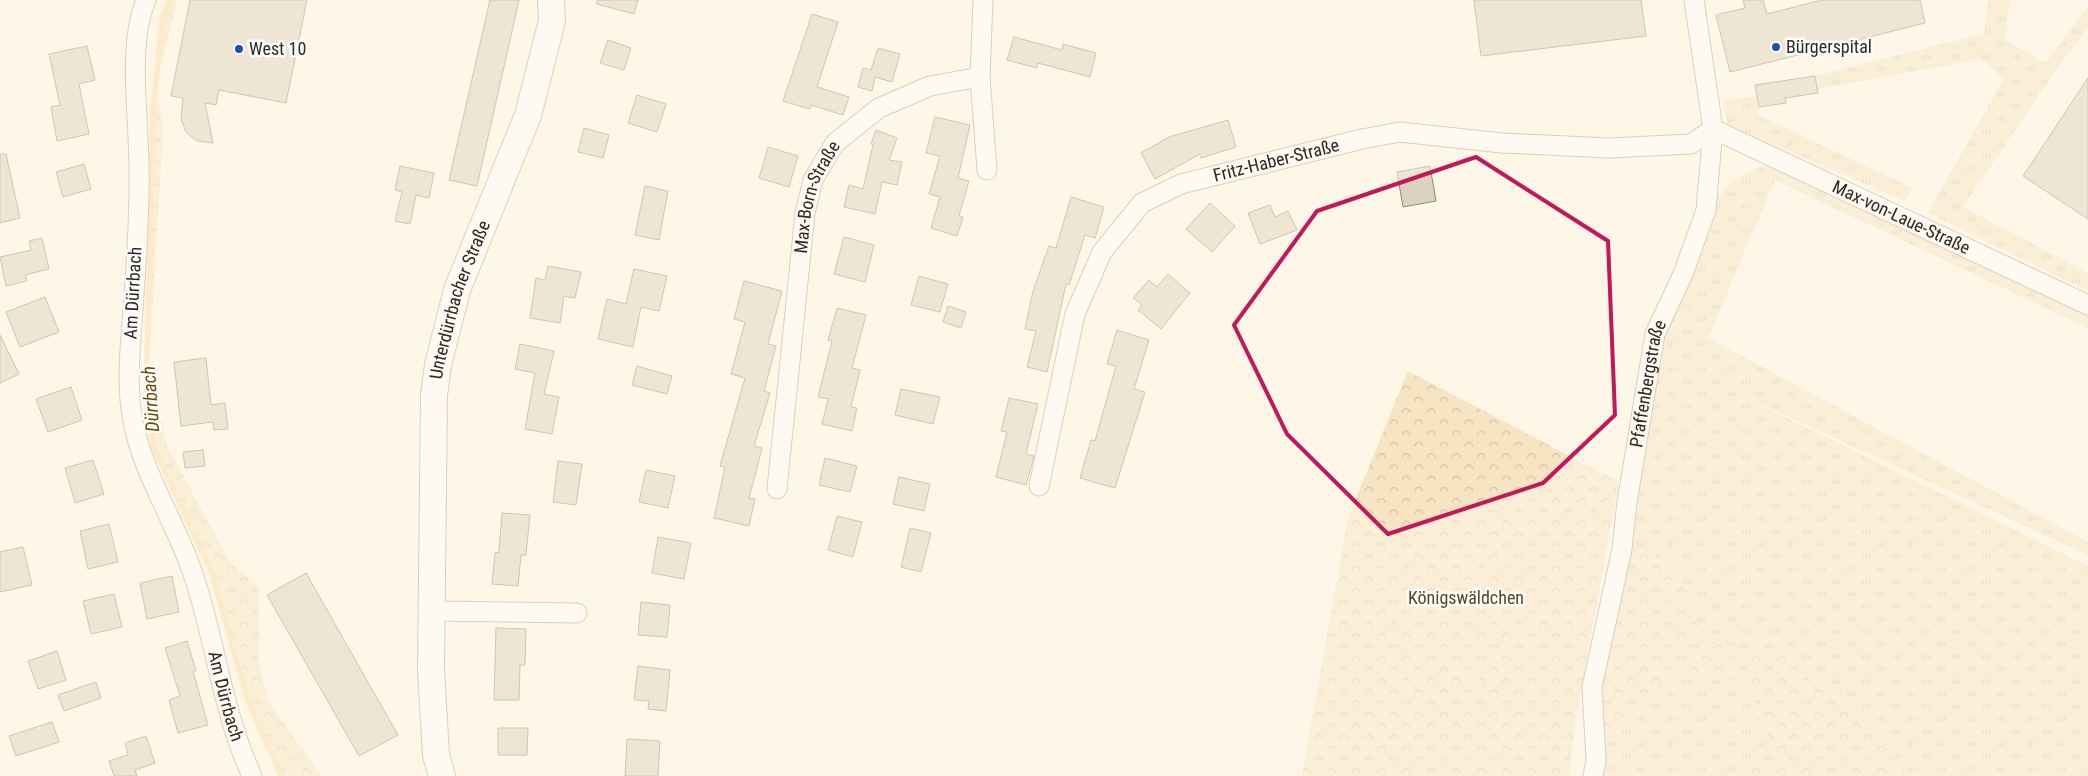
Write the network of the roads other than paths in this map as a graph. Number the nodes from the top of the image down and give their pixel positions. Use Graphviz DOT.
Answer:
graph roads {
  1 [pos="146,0"];
  2 [pos="551,0"];
  3 [pos="983,0"];
  4 [pos="1694,0"];
  5 [pos="980,77"];
  6 [pos="1713,129"];
  7 [pos="987,170"];
  8 [pos="2088,305"];
  9 [pos="1039,486"];
  10 [pos="777,490"];
  11 [pos="432,611"];
  12 [pos="578,613"];
  13 [pos="252,776"];
  14 [pos="442,776"];
  15 [pos="1593,776"];
  1 -- 13 [label="street, Am Dürrbach"];
  2 -- 11 [label="street, Unterdürrbacher Straße"];
  3 -- 5 [label="street"];
  4 -- 6 [label="street, Pfaffenbergstraße"];
  5 -- 7 [label="street"];
  5 -- 10 [label="street, Max-Born-Straße"];
  6 -- 8 [label="street, Max-von-Laue-Straße"];
  6 -- 9 [label="street, Fritz-Haber-Straße"];
  6 -- 15 [label="street, Pfaffenbergstraße"];
  11 -- 12 [label="street"];
  11 -- 14 [label="street, Unterdürrbacher Straße"];
}
